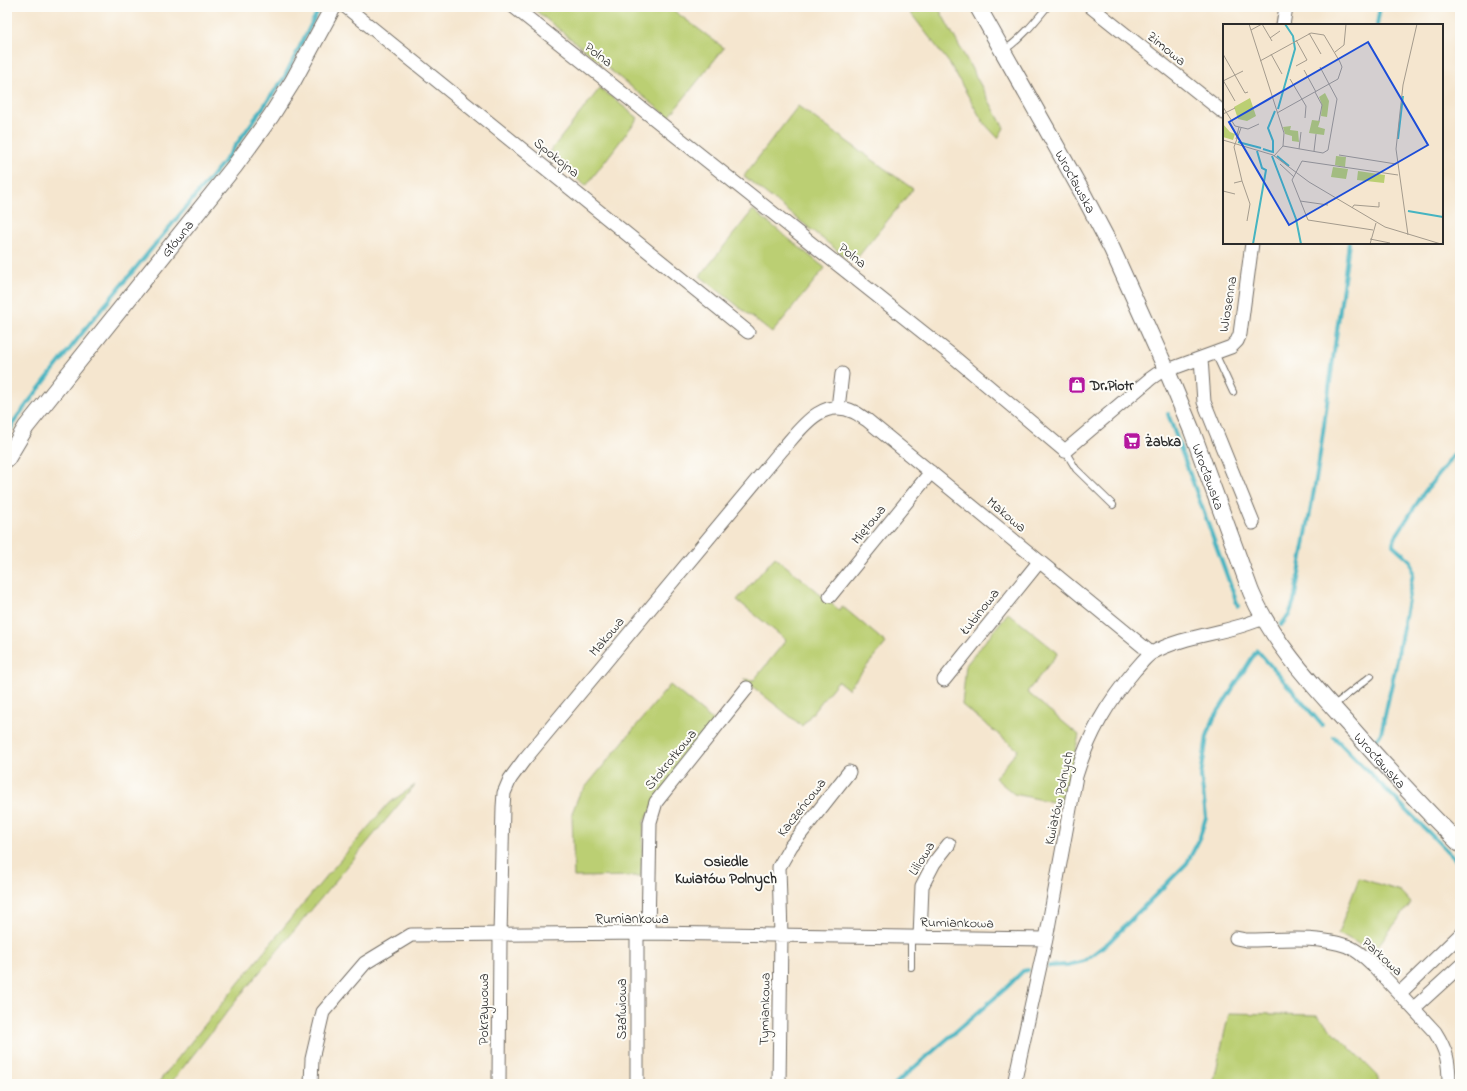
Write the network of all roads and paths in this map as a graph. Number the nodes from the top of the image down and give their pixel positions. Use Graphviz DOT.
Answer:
graph roads {
  1 [pos="333,7"];
  2 [pos="346,7"];
  3 [pos="514,7"];
  4 [pos="978,7"];
  5 [pos="1047,7"];
  6 [pos="1091,7"];
  7 [pos="1286,7"];
  8 [pos="1283,24"];
  9 [pos="1002,51"];
  10 [pos="1223,112"];
  11 [pos="1252,244"];
  12 [pos="748,332"];
  13 [pos="1216,353"];
  14 [pos="1201,358"];
  15 [pos="1167,371"];
  16 [pos="842,374"];
  17 [pos="1233,392"];
  18 [pos="838,408"];
  19 [pos="1065,451"];
  20 [pos="7,459"];
  21 [pos="931,472"];
  22 [pos="1113,505"];
  23 [pos="1253,523"];
  24 [pos="1039,562"];
  25 [pos="830,596"];
  26 [pos="1263,618"];
  27 [pos="1151,653"];
  28 [pos="1371,676"];
  29 [pos="944,680"];
  30 [pos="747,688"];
  31 [pos="1332,707"];
  32 [pos="849,772"];
  33 [pos="949,844"];
  34 [pos="1460,844"];
  35 [pos="642,933"];
  36 [pos="500,934"];
  37 [pos="781,935"];
  38 [pos="1460,935"];
  39 [pos="915,937"];
  40 [pos="1236,938"];
  41 [pos="1046,939"];
  42 [pos="1434,961"];
  43 [pos="1460,966"];
  44 [pos="911,967"];
  45 [pos="1448,977"];
  46 [pos="1400,993"];
  47 [pos="1414,1008"];
  48 [pos="311,1084"];
  49 [pos="499,1084"];
  50 [pos="637,1084"];
  51 [pos="779,1084"];
  52 [pos="1014,1084"];
  53 [pos="1449,1084"];
  1 -- 20 [label="street, Główna"];
  2 -- 12 [label="street, Spokojna"];
  3 -- 19 [label="street, Polna"];
  4 -- 9 [label="street, Wrocławska"];
  5 -- 9 [label="lane"];
  6 -- 10 [label="street, Zimowa"];
  7 -- 8 [label="street"];
  9 -- 15 [label="street, Wrocławska"];
  11 -- 13 [label="street, Wiosenna"];
  13 -- 14 [label="street, Wiosenna"];
  13 -- 17 [label="lane"];
  14 -- 15 [label="street, Wiosenna"];
  14 -- 23 [label="street"];
  15 -- 19 [label="street"];
  15 -- 26 [label="street, Wrocławska"];
  16 -- 18 [label="street"];
  18 -- 21 [label="street, Makowa"];
  18 -- 36 [label="street, Makowa"];
  19 -- 22 [label="lane"];
  21 -- 24 [label="street, Makowa"];
  21 -- 25 [label="street, Miętowa"];
  24 -- 27 [label="street, Makowa"];
  24 -- 29 [label="street, Łubinowa"];
  26 -- 27 [label="street, Kwiatów Polnych"];
  26 -- 31 [label="street, Wrocławska"];
  27 -- 41 [label="street, Kwiatów Polnych"];
  28 -- 31 [label="lane"];
  30 -- 35 [label="street, Stokrotkowa"];
  31 -- 34 [label="street, Wrocławska"];
  32 -- 37 [label="street, Kaczeńcowa"];
  33 -- 39 [label="street, Liliowa"];
  35 -- 36 [label="street, Rumiankowa"];
  35 -- 37 [label="street, Rumiankowa"];
  35 -- 50 [label="street, Szałwiowa"];
  36 -- 48 [label="street, Rumiankowa"];
  36 -- 49 [label="street, Pokrzywowa"];
  37 -- 39 [label="street, Rumiankowa"];
  37 -- 51 [label="street, Tymiankowa"];
  38 -- 42 [label="street"];
  39 -- 41 [label="street, Rumiankowa"];
  39 -- 44 [label="lane"];
  40 -- 46 [label="street, Parkowa"];
  41 -- 52 [label="street, Kwiatów Polnych"];
  42 -- 45 [label="street"];
  42 -- 46 [label="street"];
  43 -- 45 [label="street"];
  45 -- 47 [label="street"];
  46 -- 47 [label="street, Parkowa"];
  47 -- 53 [label="street, Parkowa"];
}
